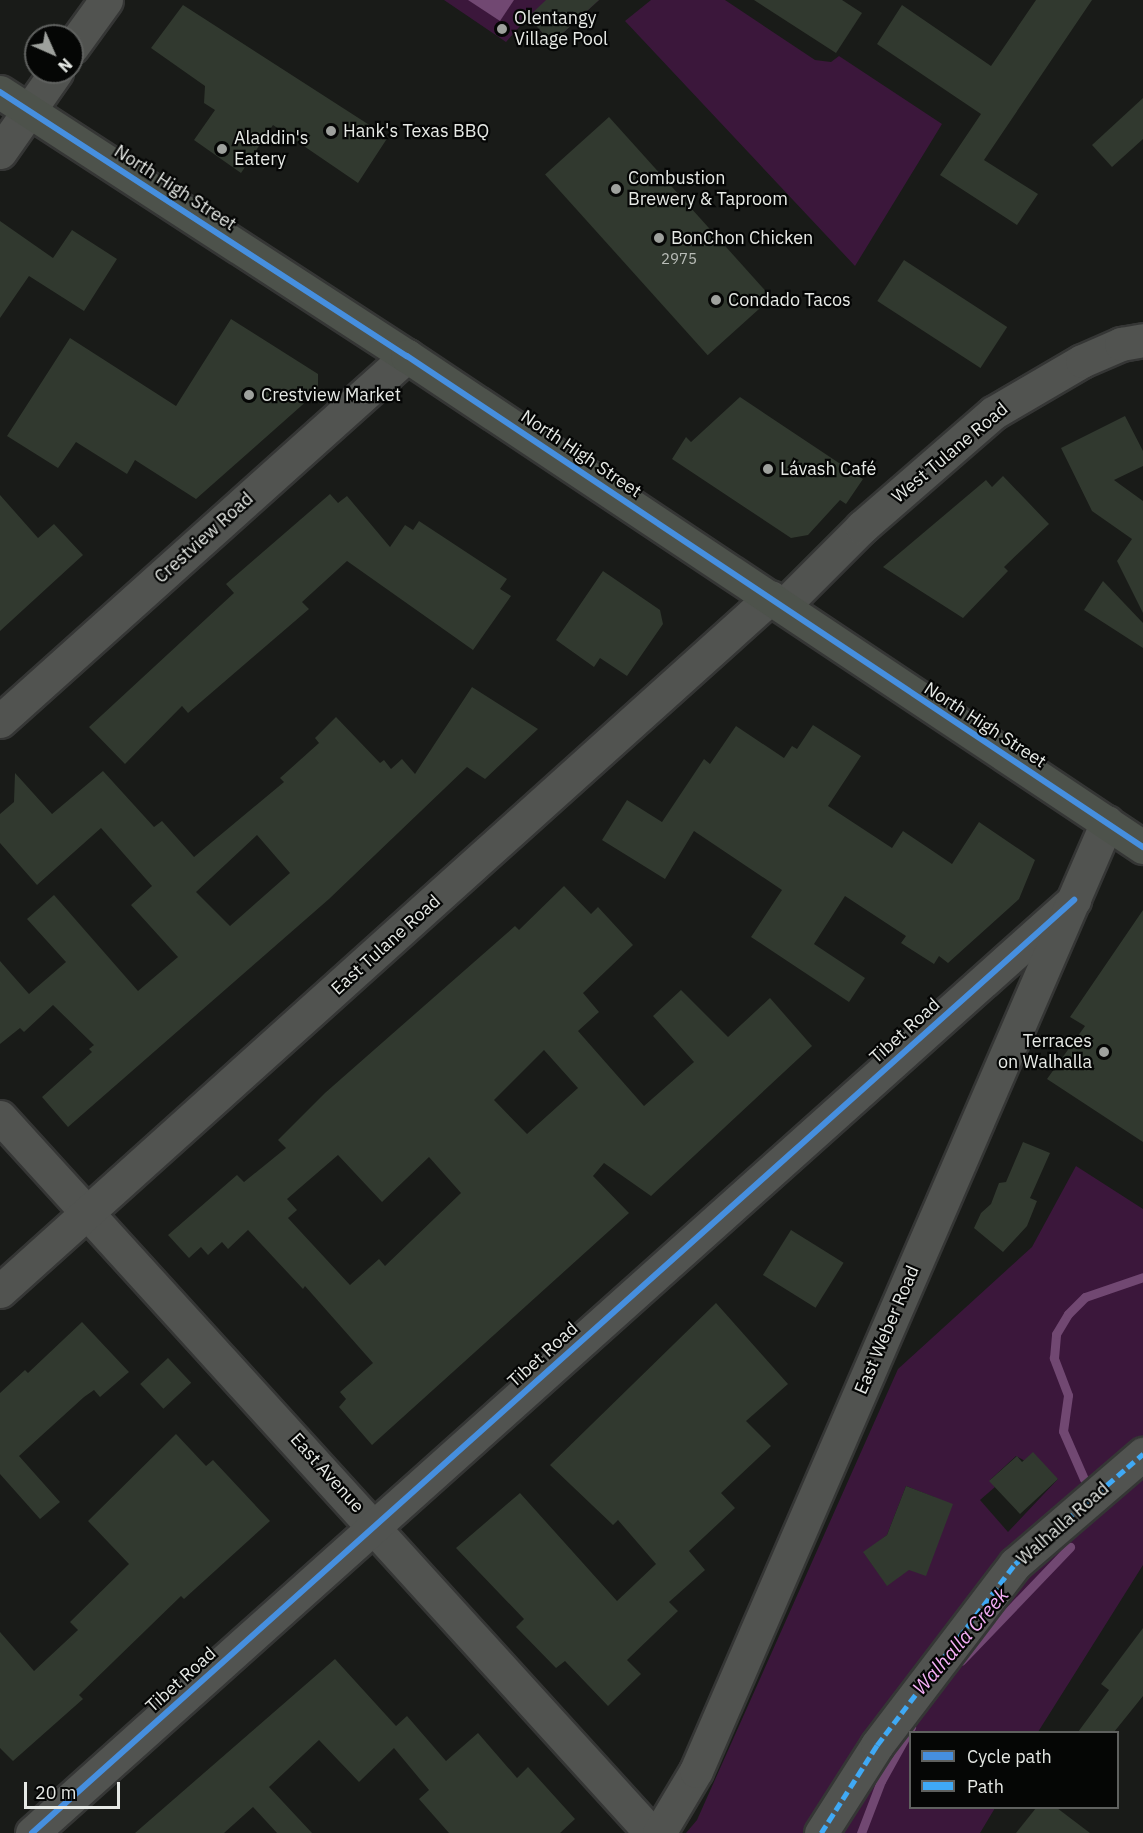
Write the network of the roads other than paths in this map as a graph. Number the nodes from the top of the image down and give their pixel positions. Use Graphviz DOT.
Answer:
graph roads {
  1 [pos="106,0"];
  2 [pos="84,30"];
  3 [pos="48,84"];
  4 [pos="0,92"];
  5 [pos="29,111"];
  6 [pos="0,152"];
  7 [pos="1143,340"];
  8 [pos="407,356"];
  9 [pos="777,602"];
  10 [pos="0,721"];
  11 [pos="1107,822"];
  12 [pos="1143,847"];
  13 [pos="1074,900"];
  14 [pos="0,1117"];
  15 [pos="87,1213"];
  16 [pos="0,1291"];
  17 [pos="1143,1454"];
  18 [pos="375,1526"];
  19 [pos="32,1833"];
  20 [pos="651,1833"];
  21 [pos="659,1833"];
  22 [pos="821,1833"];
  1 -- 2 [label="street"];
  3 -- 5 [label="street"];
  4 -- 5 [label="main road, North High Street"];
  5 -- 6 [label="street"];
  5 -- 8 [label="main road, North High Street"];
  7 -- 9 [label="street, West Tulane Road"];
  8 -- 9 [label="main road, North High Street"];
  8 -- 10 [label="street, Crestview Road"];
  9 -- 11 [label="main road, North High Street"];
  9 -- 15 [label="street, East Tulane Road"];
  11 -- 12 [label="main road, North High Street"];
  11 -- 13 [label="street, East Weber Road"];
  13 -- 18 [label="street, Tibet Road"];
  13 -- 21 [label="street, East Weber Road"];
  14 -- 15 [label="street, East Avenue"];
  15 -- 16 [label="street, East Tulane Road"];
  15 -- 18 [label="street, East Avenue"];
  17 -- 22 [label="street, Walhalla Road"];
  18 -- 19 [label="street, Tibet Road"];
  18 -- 20 [label="street, East Avenue"];
}
